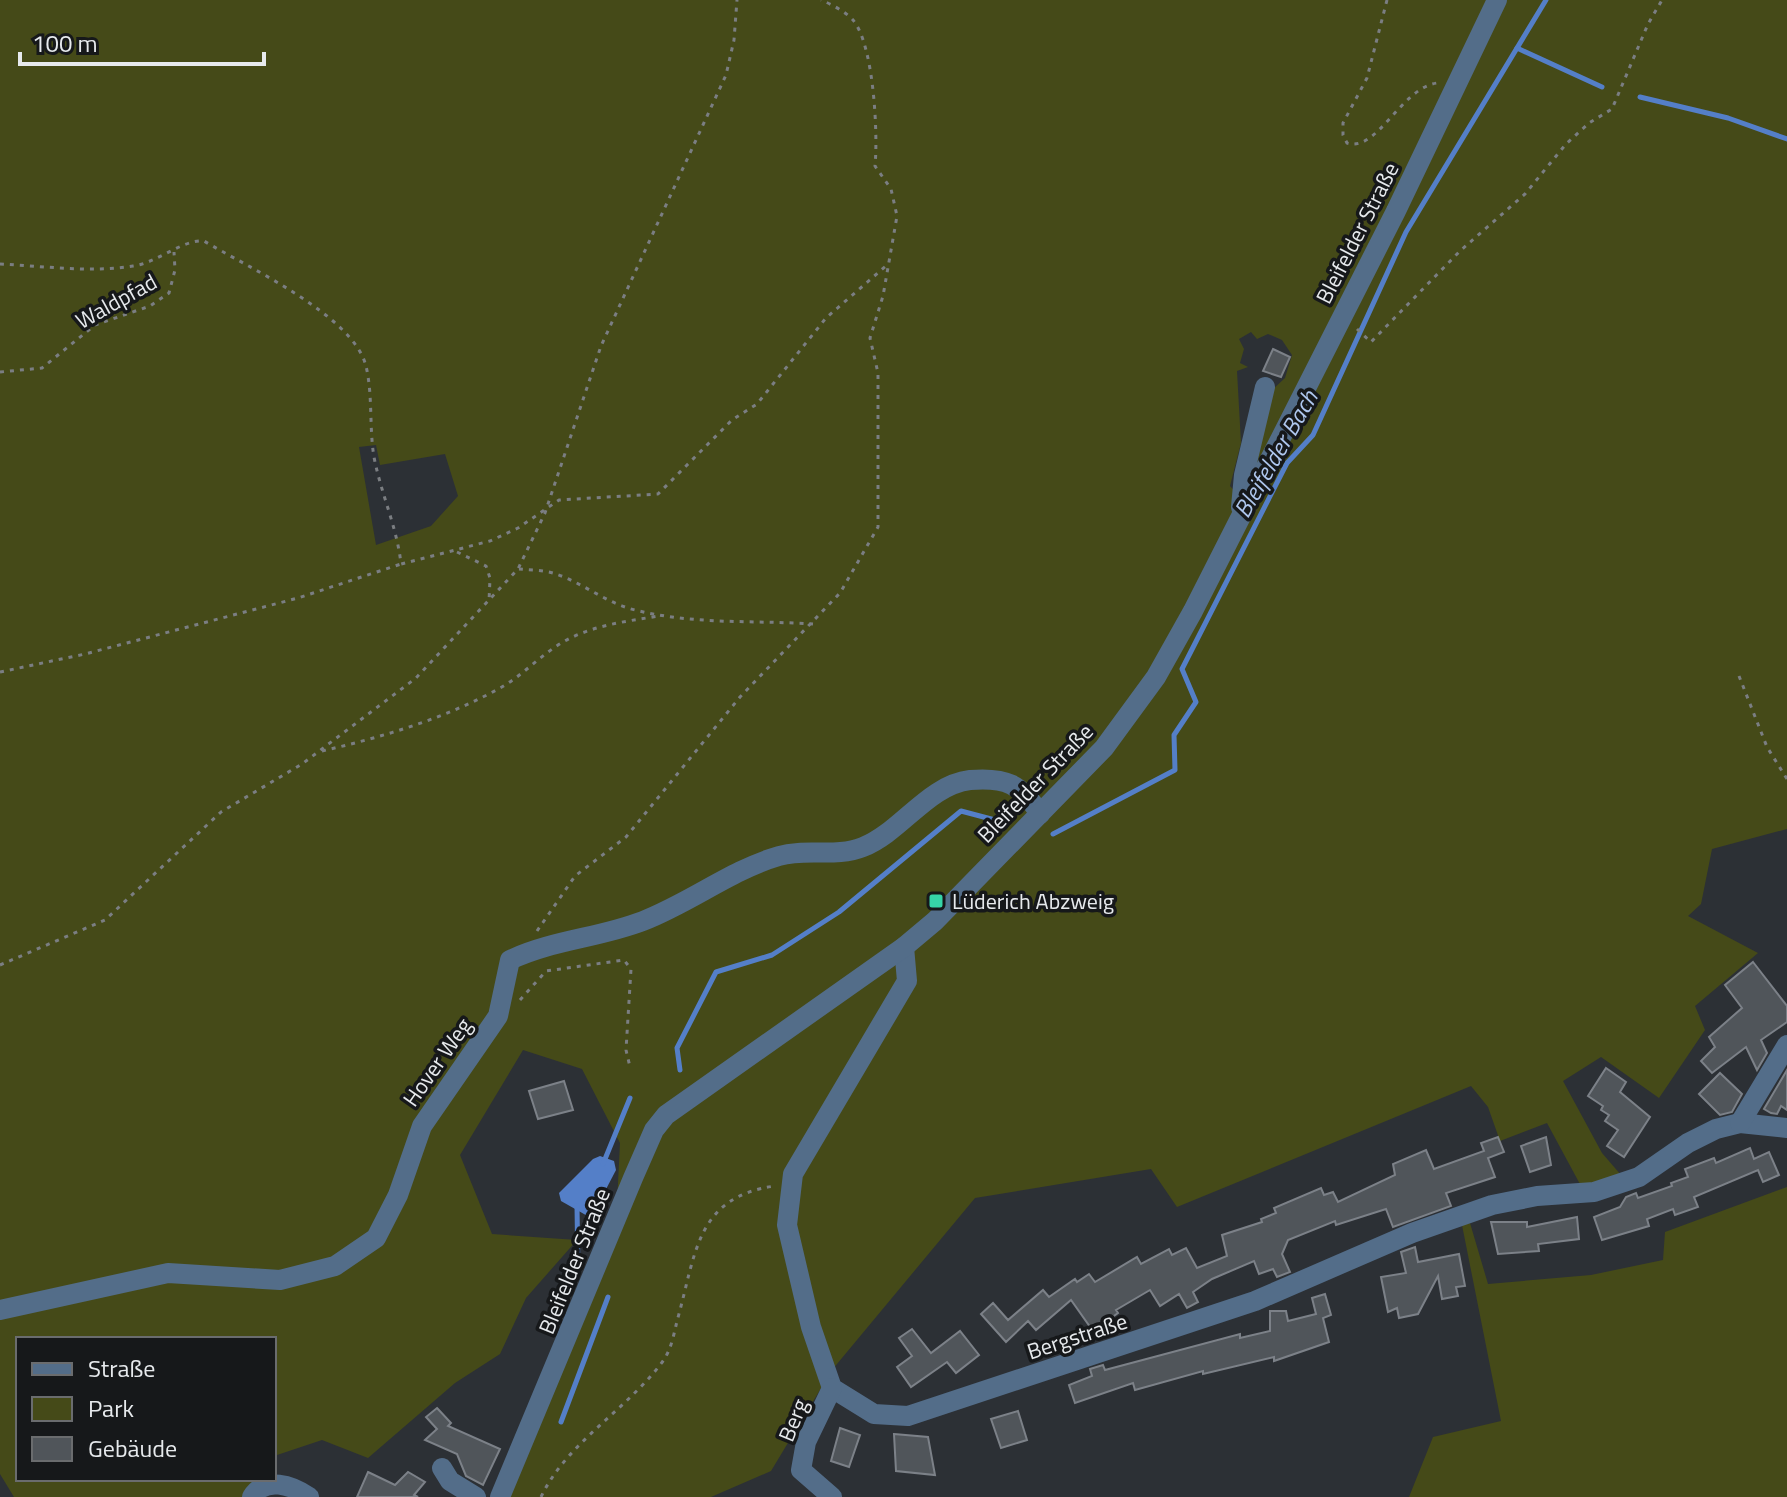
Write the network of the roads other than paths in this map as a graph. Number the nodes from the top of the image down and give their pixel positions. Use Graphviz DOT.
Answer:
graph roads {
  1 [pos="1497,0"];
  2 [pos="1265,387"];
  3 [pos="1240,519"];
  4 [pos="1040,814"];
  5 [pos="904,947"];
  6 [pos="1787,1045"];
  7 [pos="1740,1123"];
  8 [pos="1787,1128"];
  9 [pos="0,1310"];
  10 [pos="832,1388"];
  11 [pos="442,1468"];
  12 [pos="801,1470"];
  13 [pos="252,1497"];
  14 [pos="309,1497"];
  15 [pos="476,1497"];
  16 [pos="500,1497"];
  17 [pos="803,1497"];
  18 [pos="832,1497"];
  1 -- 3 [label="street, Bleifelder Straße"];
  2 -- 3 [label="street"];
  3 -- 4 [label="street, Bleifelder Straße"];
  4 -- 5 [label="street, Bleifelder Straße"];
  4 -- 9 [label="street, Hover Weg"];
  5 -- 10 [label="street"];
  5 -- 16 [label="street, Bleifelder Straße"];
  6 -- 7 [label="street"];
  7 -- 8 [label="street, Bergstraße"];
  7 -- 10 [label="street, Bergstraße"];
  10 -- 12 [label="street, Berg"];
  11 -- 15 [label="street"];
  12 -- 17 [label="street, Berg"];
  12 -- 18 [label="street, Berg"];
  13 -- 14 [label="street"];
}
